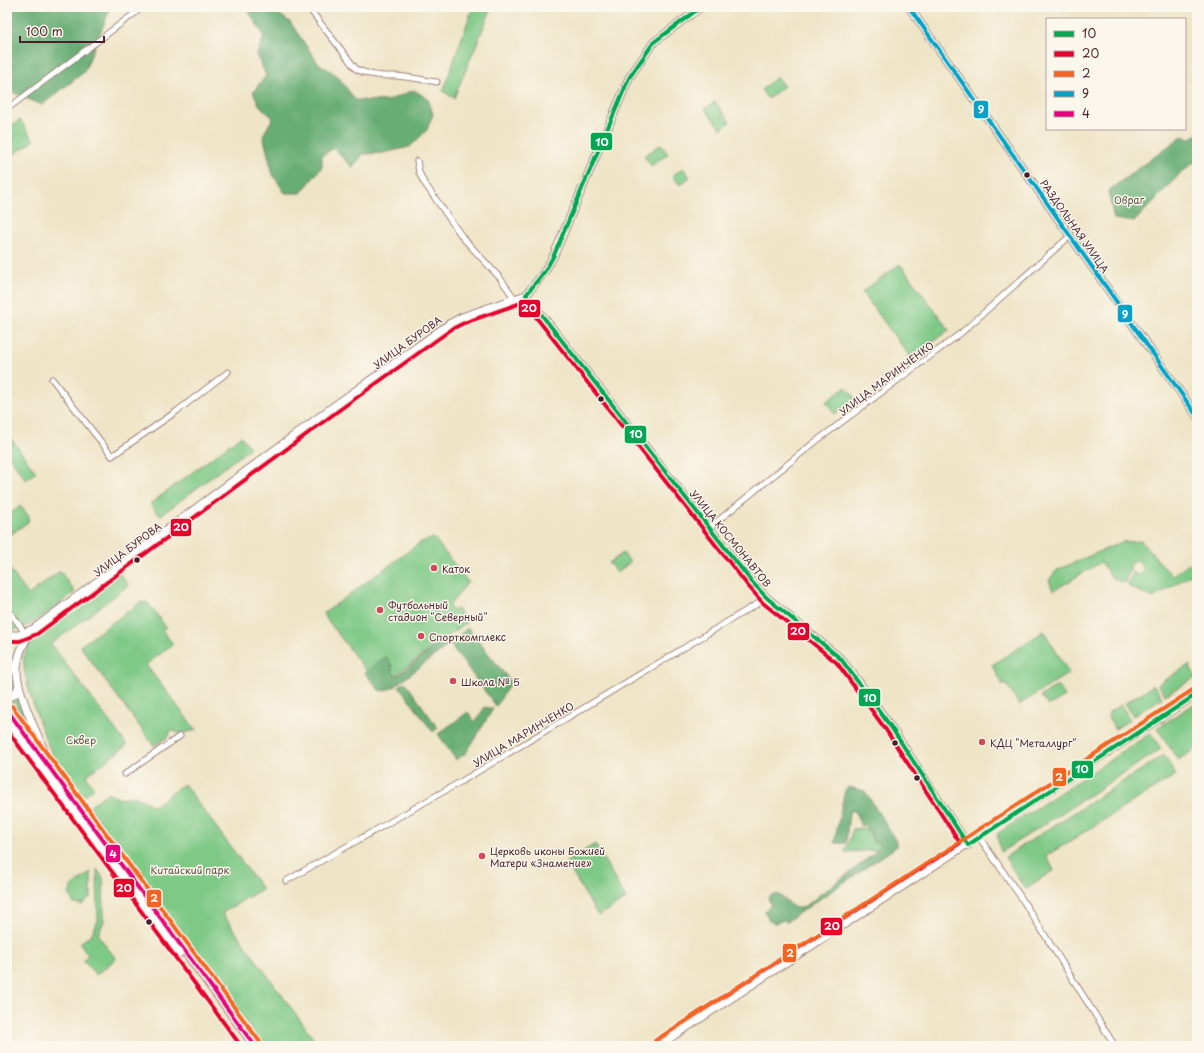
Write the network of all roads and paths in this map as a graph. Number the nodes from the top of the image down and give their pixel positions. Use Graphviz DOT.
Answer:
graph roads {
  1 [pos="143,7"];
  2 [pos="308,7"];
  3 [pos="701,7"];
  4 [pos="909,7"];
  5 [pos="437,82"];
  6 [pos="7,109"];
  7 [pos="417,162"];
  8 [pos="1070,236"];
  9 [pos="526,294"];
  10 [pos="515,299"];
  11 [pos="228,372"];
  12 [pos="52,379"];
  13 [pos="1197,416"];
  14 [pos="709,528"];
  15 [pos="767,598"];
  16 [pos="7,608"];
  17 [pos="33,629"];
  18 [pos="25,633"];
  19 [pos="7,635"];
  20 [pos="7,655"];
  21 [pos="17,673"];
  22 [pos="19,686"];
  23 [pos="1197,694"];
  24 [pos="7,698"];
  25 [pos="7,710"];
  26 [pos="7,720"];
  27 [pos="180,736"];
  28 [pos="54,773"];
  29 [pos="126,774"];
  30 [pos="979,837"];
  31 [pos="968,844"];
  32 [pos="286,881"];
  33 [pos="248,1046"];
  34 [pos="255,1046"];
  35 [pos="658,1046"];
  36 [pos="1115,1046"];
  1 -- 6 [label="street"];
  2 -- 5 [label="street"];
  3 -- 9 [label="main road, УЛИЦА БУРОВА"];
  4 -- 8 [label="main road, РАЗДОЛЬНАЯ УЛИЦА"];
  7 -- 10 [label="street"];
  8 -- 13 [label="main road, РАЗДОЛЬНАЯ УЛИЦА"];
  8 -- 14 [label="street, УЛИЦА МАРИНЧЕНКО"];
  9 -- 10 [label="main road, УЛИЦА БУРОВА"];
  9 -- 14 [label="main road, УЛИЦА КОСМОНАВТОВ"];
  10 -- 17 [label="main road, УЛИЦА БУРОВА"];
  11 -- 12 [label="street"];
  14 -- 15 [label="main road, УЛИЦА КОСМОНАВТОВ"];
  15 -- 31 [label="main road, УЛИЦА КОСМОНАВТОВ"];
  15 -- 32 [label="street, УЛИЦА МАРИНЧЕНКО"];
  16 -- 18 [label="street"];
  17 -- 18 [label="main road"];
  17 -- 21 [label="main road"];
  18 -- 19 [label="main road"];
  20 -- 21 [label="main road"];
  21 -- 22 [label="main road"];
  22 -- 24 [label="main road"];
  22 -- 28 [label="main road"];
  23 -- 30 [label="main road"];
  25 -- 28 [label="main road"];
  26 -- 33 [label="main road"];
  27 -- 29 [label="street"];
  28 -- 34 [label="main road"];
  30 -- 31 [label="main road"];
  30 -- 36 [label="street"];
  31 -- 35 [label="main road"];
}
